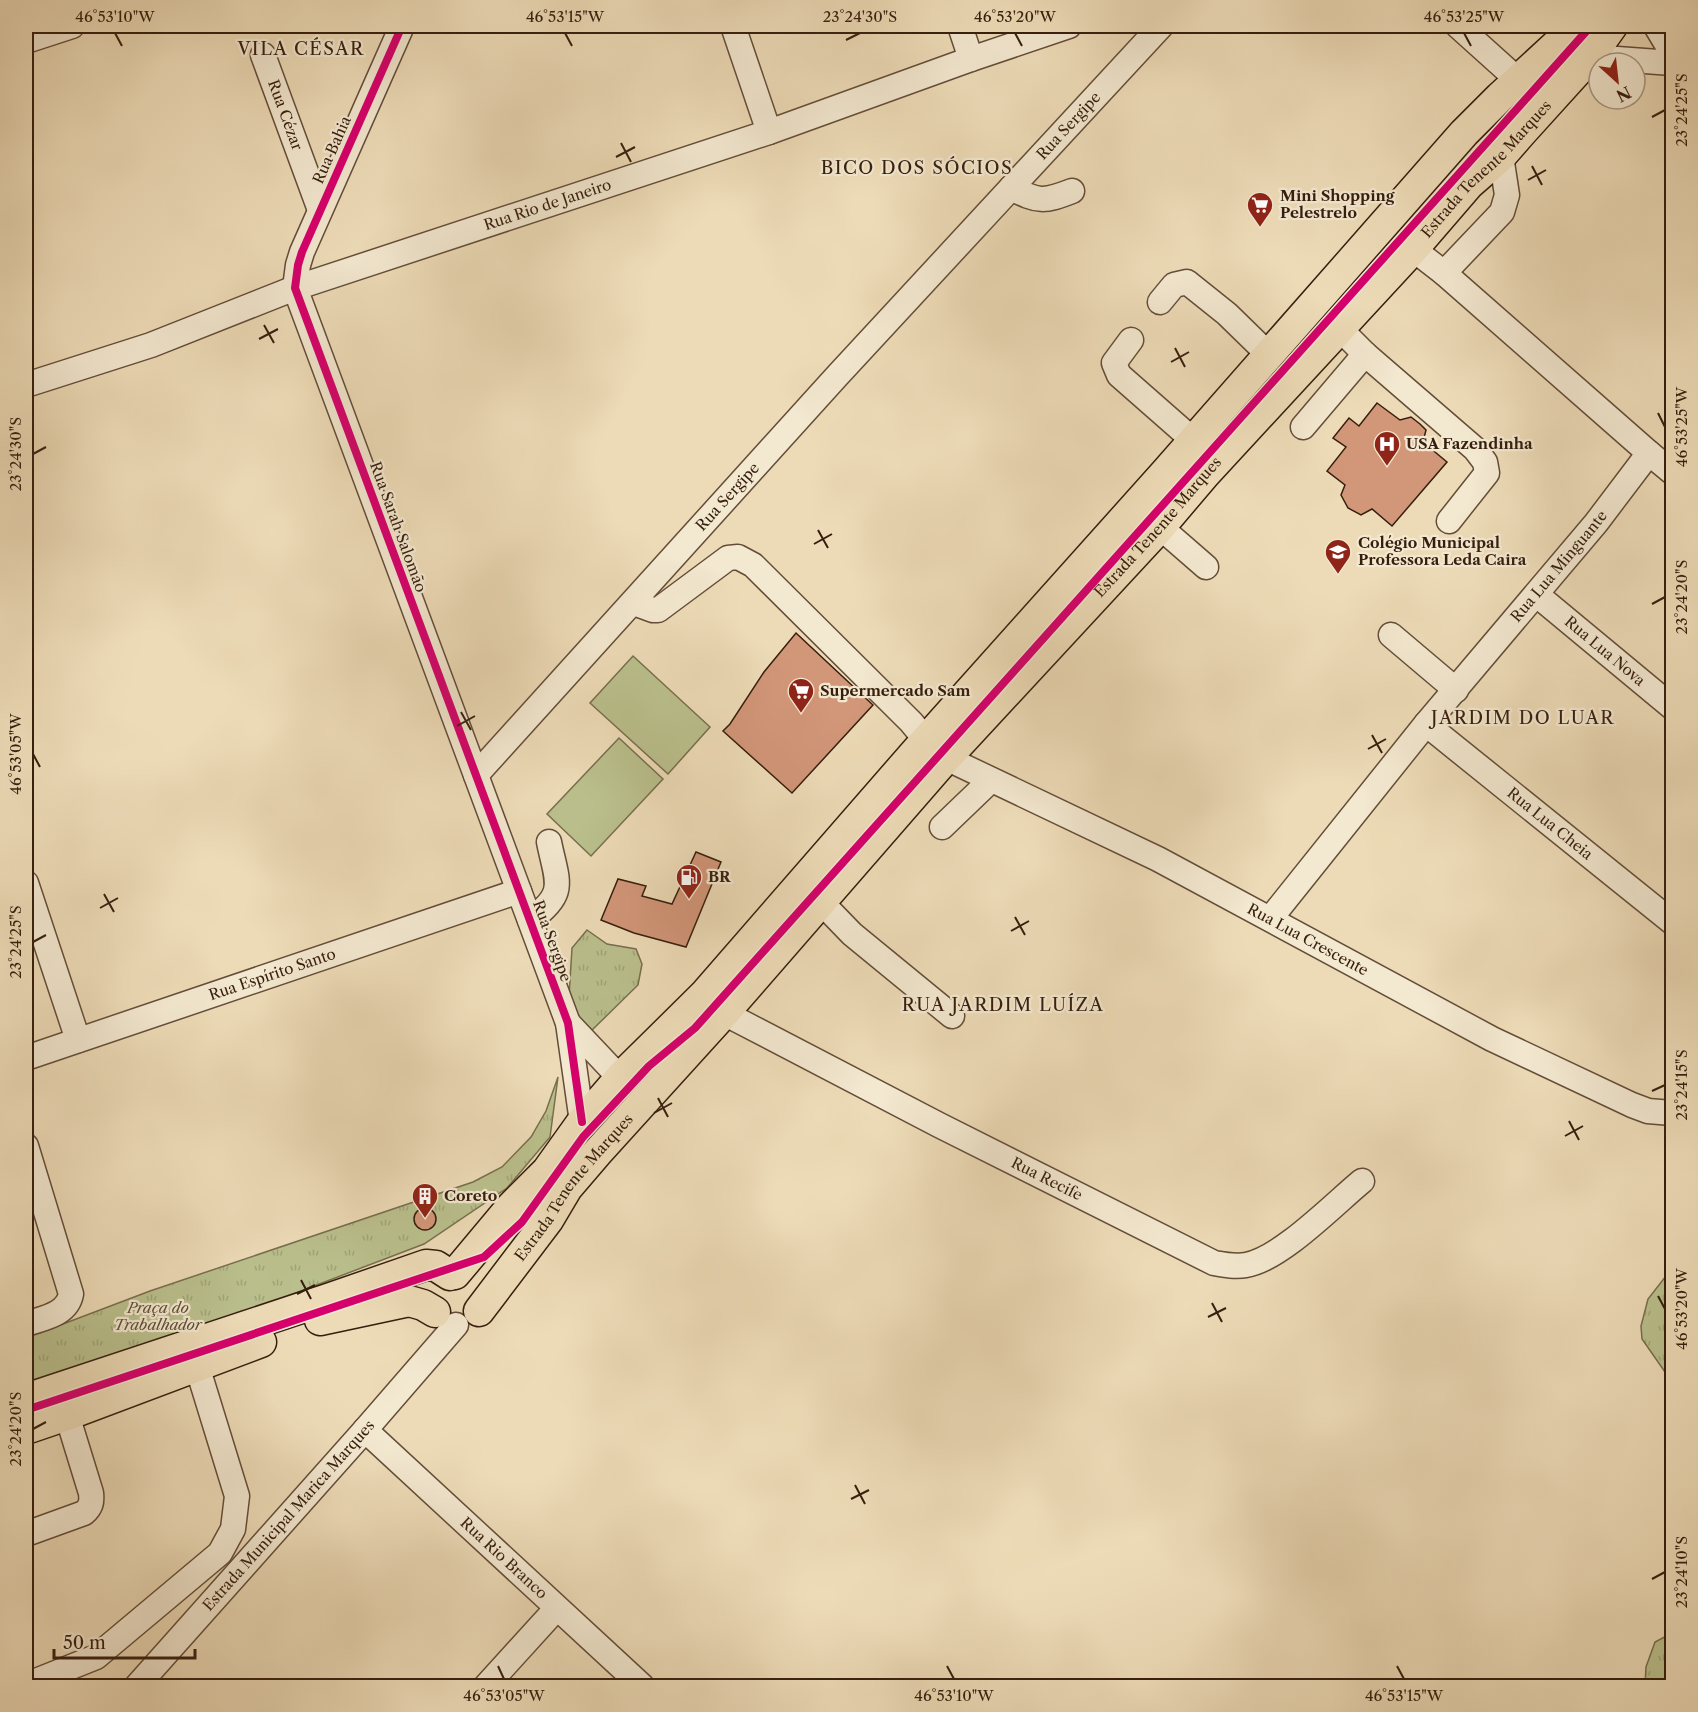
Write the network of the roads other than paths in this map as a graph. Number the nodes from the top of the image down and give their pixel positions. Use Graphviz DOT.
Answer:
graph roads {
  1 [pos="72,26"];
  2 [pos="402,26"];
  3 [pos="733,26"];
  4 [pos="960,26"];
  5 [pos="1069,26"];
  6 [pos="1161,26"];
  7 [pos="1458,26"];
  8 [pos="1574,26"];
  9 [pos="1612,26"];
  10 [pos="1656,26"];
  11 [pos="26,41"];
  12 [pos="1594,51"];
  13 [pos="1672,53"];
  14 [pos="263,55"];
  15 [pos="971,59"];
  16 [pos="1587,60"];
  17 [pos="1647,61"];
  18 [pos="1672,63"];
  19 [pos="1518,80"];
  20 [pos="769,132"];
  21 [pos="1501,156"];
  22 [pos="1011,188"];
  23 [pos="1072,191"];
  24 [pos="320,210"];
  25 [pos="1413,249"];
  26 [pos="1444,273"];
  27 [pos="295,288"];
  28 [pos="1160,302"];
  29 [pos="1340,329"];
  30 [pos="1131,340"];
  31 [pos="1268,354"];
  32 [pos="1365,354"];
  33 [pos="26,385"];
  34 [pos="1303,427"];
  35 [pos="1194,440"];
  36 [pos="1648,453"];
  37 [pos="1672,472"];
  38 [pos="1449,521"];
  39 [pos="1160,526"];
  40 [pos="1206,567"];
  41 [pos="1537,595"];
  42 [pos="634,603"];
  43 [pos="1391,635"];
  44 [pos="1455,690"];
  45 [pos="1672,707"];
  46 [pos="1426,724"];
  47 [pos="936,749"];
  48 [pos="476,775"];
  49 [pos="991,780"];
  50 [pos="942,827"];
  51 [pos="549,842"];
  52 [pos="26,883"];
  53 [pos="519,891"];
  54 [pos="821,902"];
  55 [pos="530,920"];
  56 [pos="1270,920"];
  57 [pos="1672,922"];
  58 [pos="724,1013"];
  59 [pos="952,1016"];
  60 [pos="568,1023"];
  61 [pos="78,1040"];
  62 [pos="26,1058"];
  63 [pos="620,1078"];
  64 [pos="1672,1113"];
  65 [pos="582,1122"];
  66 [pos="26,1146"];
  67 [pos="597,1153"];
  68 [pos="1362,1181"];
  69 [pos="453,1275"];
  70 [pos="452,1316"];
  71 [pos="26,1324"];
  72 [pos="197,1366"];
  73 [pos="26,1399"];
  74 [pos="67,1415"];
  75 [pos="26,1429"];
  76 [pos="365,1430"];
  77 [pos="26,1534"];
  78 [pos="556,1609"];
  79 [pos="31,1683"];
  80 [pos="137,1686"];
  81 [pos="486,1686"];
  82 [pos="642,1686"];
  1 -- 11 [label="street"];
  2 -- 24 [label="street, Rua Bahia"];
  3 -- 20 [label="street"];
  4 -- 15 [label="street"];
  5 -- 15 [label="street, Rua Rio de Janeiro"];
  6 -- 22 [label="street, Rua Sergipe"];
  7 -- 19 [label="street"];
  8 -- 19 [label="main road, Estrada Tenente Marques"];
  9 -- 12 [label="main road, Estrada Tenente Marques"];
  10 -- 13 [label="street"];
  14 -- 24 [label="street, Rua Cézar"];
  15 -- 20 [label="street, Rua Rio de Janeiro"];
  16 -- 21 [label="main road, Estrada Tenente Marques"];
  17 -- 18 [label="street"];
  19 -- 31 [label="main road, Estrada Tenente Marques"];
  20 -- 27 [label="street, Rua Rio de Janeiro"];
  21 -- 25 [label="main road, Estrada Tenente Marques"];
  21 -- 26 [label="street"];
  22 -- 23 [label="street"];
  22 -- 42 [label="street, Rua Sergipe"];
  24 -- 27 [label="street, Rua Bahia"];
  25 -- 26 [label="street"];
  25 -- 29 [label="main road, Estrada Tenente Marques"];
  26 -- 36 [label="street"];
  27 -- 33 [label="street, Rua Rio de Janeiro"];
  27 -- 48 [label="street, Rua Sarah Salomão"];
  28 -- 31 [label="street"];
  29 -- 32 [label="street"];
  29 -- 39 [label="main road, Estrada Tenente Marques"];
  30 -- 35 [label="street"];
  31 -- 35 [label="main road, Estrada Tenente Marques"];
  32 -- 34 [label="street"];
  32 -- 38 [label="street"];
  35 -- 47 [label="main road, Estrada Tenente Marques"];
  36 -- 37 [label="street"];
  36 -- 41 [label="street, Rua Lua Minguante"];
  39 -- 40 [label="street"];
  39 -- 47 [label="main road, Estrada Tenente Marques"];
  41 -- 44 [label="street, Rua Lua Minguante"];
  41 -- 45 [label="street, Rua Lua Nova"];
  42 -- 47 [label="street"];
  42 -- 48 [label="street, Rua Sergipe"];
  43 -- 44 [label="street"];
  44 -- 46 [label="street, Rua Lua Minguante"];
  46 -- 56 [label="street, Rua Lua Minguante"];
  46 -- 57 [label="street, Rua Lua Cheia"];
  47 -- 49 [label="street, Rua Lua Crescente"];
  47 -- 54 [label="main road, Estrada Tenente Marques"];
  47 -- 63 [label="main road, Estrada Tenente Marques"];
  48 -- 53 [label="street, Rua Sergipe"];
  49 -- 50 [label="street"];
  49 -- 56 [label="street, Rua Lua Crescente"];
  51 -- 55 [label="street"];
  52 -- 61 [label="street"];
  53 -- 55 [label="street, Rua Sergipe"];
  53 -- 61 [label="street, Rua Espírito Santo"];
  54 -- 58 [label="main road, Estrada Tenente Marques"];
  54 -- 59 [label="street"];
  55 -- 60 [label="street, Rua Sergipe"];
  56 -- 64 [label="street, Rua Lua Crescente"];
  58 -- 67 [label="main road, Estrada Tenente Marques"];
  58 -- 68 [label="street, Rua Recife"];
  60 -- 63 [label="street, Rua Sergipe"];
  60 -- 65 [label="street, Rua Sergipe"];
  61 -- 62 [label="street, Rua Espírito Santo"];
  63 -- 65 [label="main road, Estrada Tenente Marques"];
  63 -- 67 [label="main road"];
  65 -- 69 [label="main road, Estrada Tenente Marques"];
  66 -- 71 [label="street"];
  67 -- 70 [label="main road, Estrada Tenente Marques"];
  69 -- 70 [label="main road, Estrada Tenente Marques"];
  69 -- 70 [label="main road"];
  69 -- 73 [label="main road"];
  70 -- 72 [label="main road"];
  70 -- 76 [label="street, Estrada Municipal Marica Marques"];
  72 -- 74 [label="main road"];
  72 -- 79 [label="street"];
  74 -- 75 [label="main road"];
  74 -- 77 [label="street"];
  76 -- 78 [label="street, Rua Rio Branco"];
  76 -- 80 [label="street, Estrada Municipal Marica Marques"];
  78 -- 81 [label="street"];
  78 -- 82 [label="street, Rua Rio Branco"];
}
